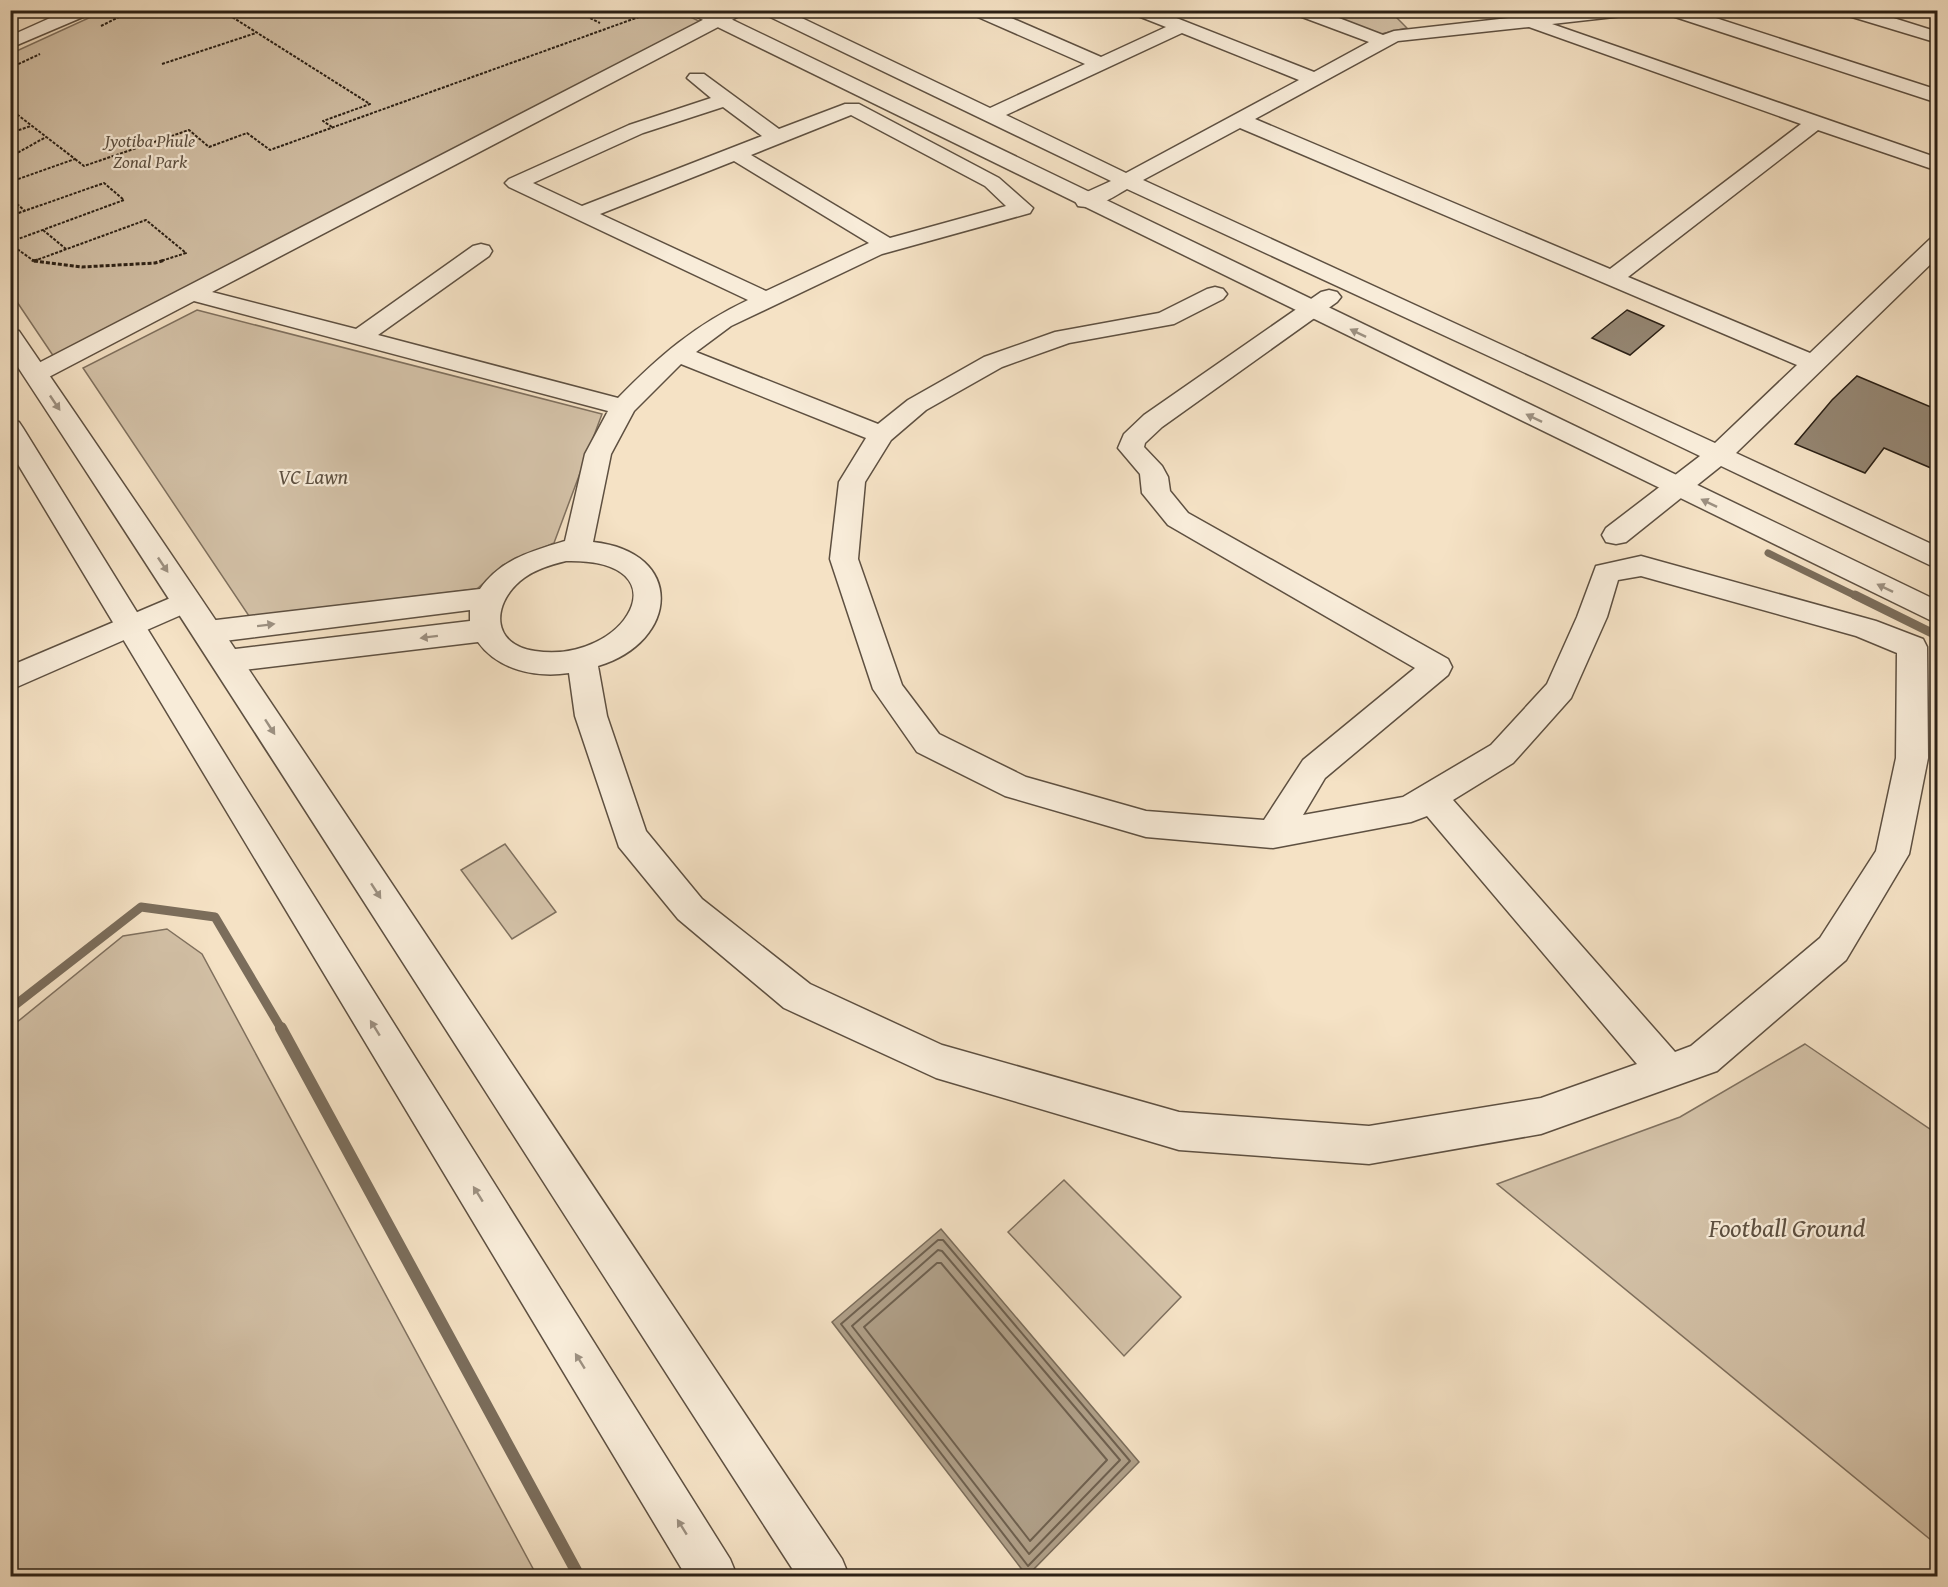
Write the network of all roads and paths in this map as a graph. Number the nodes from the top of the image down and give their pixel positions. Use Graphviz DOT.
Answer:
graph roads {
  1 [pos="84,10"];
  2 [pos="221,10"];
  3 [pos="574,10"];
  4 [pos="640,10"];
  5 [pos="697,10"];
  6 [pos="770,10"];
  7 [pos="977,10"];
  8 [pos="1139,10"];
  9 [pos="1300,10"];
  10 [pos="1632,10"];
  11 [pos="1672,10"];
  12 [pos="1848,10"];
  13 [pos="1878,10"];
  14 [pos="732,13"];
  15 [pos="1407,18"];
  16 [pos="1938,21"];
  17 [pos="1529,22"];
  18 [pos="600,23"];
  19 [pos="1180,27"];
  20 [pos="257,33"];
  21 [pos="1423,33"];
  22 [pos="1938,38"];
  23 [pos="1385,42"];
  24 [pos="10,43"];
  25 [pos="162,64"];
  26 [pos="1102,64"];
  27 [pos="697,78"];
  28 [pos="1315,80"];
  29 [pos="1938,97"];
  30 [pos="727,99"];
  31 [pos="10,109"];
  32 [pos="990,115"];
  33 [pos="1239,120"];
  34 [pos="1816,122"];
  35 [pos="31,126"];
  36 [pos="332,127"];
  37 [pos="10,133"];
  38 [pos="775,136"];
  39 [pos="46,137"];
  40 [pos="736,154"];
  41 [pos="10,157"];
  42 [pos="75,159"];
  43 [pos="1938,165"];
  44 [pos="10,182"];
  45 [pos="1118,186"];
  46 [pos="10,198"];
  47 [pos="1086,201"];
  48 [pos="25,211"];
  49 [pos="581,214"];
  50 [pos="10,216"];
  51 [pos="43,230"];
  52 [pos="10,243"];
  53 [pos="887,245"];
  54 [pos="1936,247"];
  55 [pos="67,249"];
  56 [pos="481,251"];
  57 [pos="34,261"];
  58 [pos="1612,278"];
  59 [pos="191,293"];
  60 [pos="1215,294"];
  61 [pos="766,300"];
  62 [pos="1321,304"];
  63 [pos="360,337"];
  64 [pos="678,354"];
  65 [pos="21,358"];
  66 [pos="1813,363"];
  67 [pos="623,407"];
  68 [pos="10,428"];
  69 [pos="881,435"];
  70 [pos="1718,455"];
  71 [pos="1688,481"];
  72 [pos="1770,508"];
  73 [pos="1616,534"];
  74 [pos="577,551"];
  75 [pos="1938,559"];
  76 [pos="488,598"];
  77 [pos="187,601"];
  78 [pos="1938,614"];
  79 [pos="129,625"];
  80 [pos="487,630"];
  81 [pos="218,646"];
  82 [pos="582,660"];
  83 [pos="10,679"];
  84 [pos="1430,797"];
  85 [pos="1273,834"];
  86 [pos="1668,1072"];
  87 [pos="820,1574"];
  88 [pos="712,1576"];
  1 -- 24 [label="street"];
  2 -- 20 [label="path"];
  3 -- 18 [label="path"];
  4 -- 36 [label="path"];
  5 -- 14 [label="street"];
  6 -- 32 [label="street"];
  7 -- 26 [label="street"];
  8 -- 19 [label="street"];
  9 -- 23 [label="street"];
  10 -- 17 [label="street"];
  11 -- 29 [label="street"];
  12 -- 22 [label="street"];
  13 -- 16 [label="street"];
  14 -- 45 [label="street"];
  14 -- 47 [label="street"];
  14 -- 59 [label="street"];
  15 -- 21 [label="street"];
  17 -- 21 [label="street"];
  17 -- 34 [label="street"];
  19 -- 26 [label="street"];
  19 -- 28 [label="street"];
  20 -- 25 [label="path"];
  20 -- 36 [label="path"];
  21 -- 23 [label="street"];
  23 -- 28 [label="street"];
  26 -- 32 [label="street"];
  27 -- 30 [label="street"];
  28 -- 33 [label="street"];
  30 -- 38 [label="street"];
  30 -- 49 [label="street"];
  31 -- 35 [label="path"];
  32 -- 45 [label="street"];
  33 -- 45 [label="street"];
  33 -- 58 [label="street"];
  34 -- 43 [label="street"];
  34 -- 58 [label="street"];
  35 -- 37 [label="path"];
  35 -- 39 [label="path"];
  36 -- 42 [label="path"];
  38 -- 40 [label="street"];
  38 -- 53 [label="street"];
  39 -- 41 [label="path"];
  39 -- 42 [label="path"];
  40 -- 49 [label="street"];
  40 -- 53 [label="street"];
  42 -- 44 [label="path"];
  45 -- 47 [label="street"];
  45 -- 62 [label="street"];
  45 -- 70 [label="street"];
  46 -- 48 [label="path"];
  47 -- 62 [label="street"];
  48 -- 50 [label="path"];
  48 -- 51 [label="path"];
  49 -- 61 [label="street"];
  51 -- 52 [label="path"];
  51 -- 55 [label="path"];
  52 -- 57 [label="path"];
  53 -- 61 [label="street"];
  54 -- 66 [label="street"];
  55 -- 57 [label="path"];
  55 -- 57 [label="path"];
  56 -- 63 [label="street"];
  58 -- 66 [label="street"];
  59 -- 63 [label="street"];
  59 -- 65 [label="street"];
  60 -- 69 [label="street"];
  61 -- 64 [label="street"];
  62 -- 71 [label="street"];
  62 -- 85 [label="street"];
  63 -- 67 [label="street"];
  64 -- 67 [label="street"];
  64 -- 69 [label="street"];
  65 -- 77 [label="street, one-way"];
  66 -- 70 [label="street"];
  67 -- 74 [label="street"];
  68 -- 79 [label="street"];
  69 -- 85 [label="street"];
  70 -- 71 [label="street"];
  70 -- 75 [label="street"];
  71 -- 72 [label="street"];
  71 -- 73 [label="street"];
  78 -- 71 [label="street, one-way"];
  74 -- 76 [label="street"];
  74 -- 82 [label="street"];
  76 -- 80 [label="street"];
  81 -- 76 [label="street, one-way"];
  77 -- 79 [label="street"];
  77 -- 81 [label="street"];
  79 -- 83 [label="street"];
  88 -- 79 [label="street, one-way"];
  80 -- 81 [label="street, one-way"];
  80 -- 82 [label="street"];
  81 -- 87 [label="street, one-way"];
  82 -- 86 [label="street"];
  84 -- 85 [label="street"];
  84 -- 86 [label="street"];
  84 -- 86 [label="street"];
}
